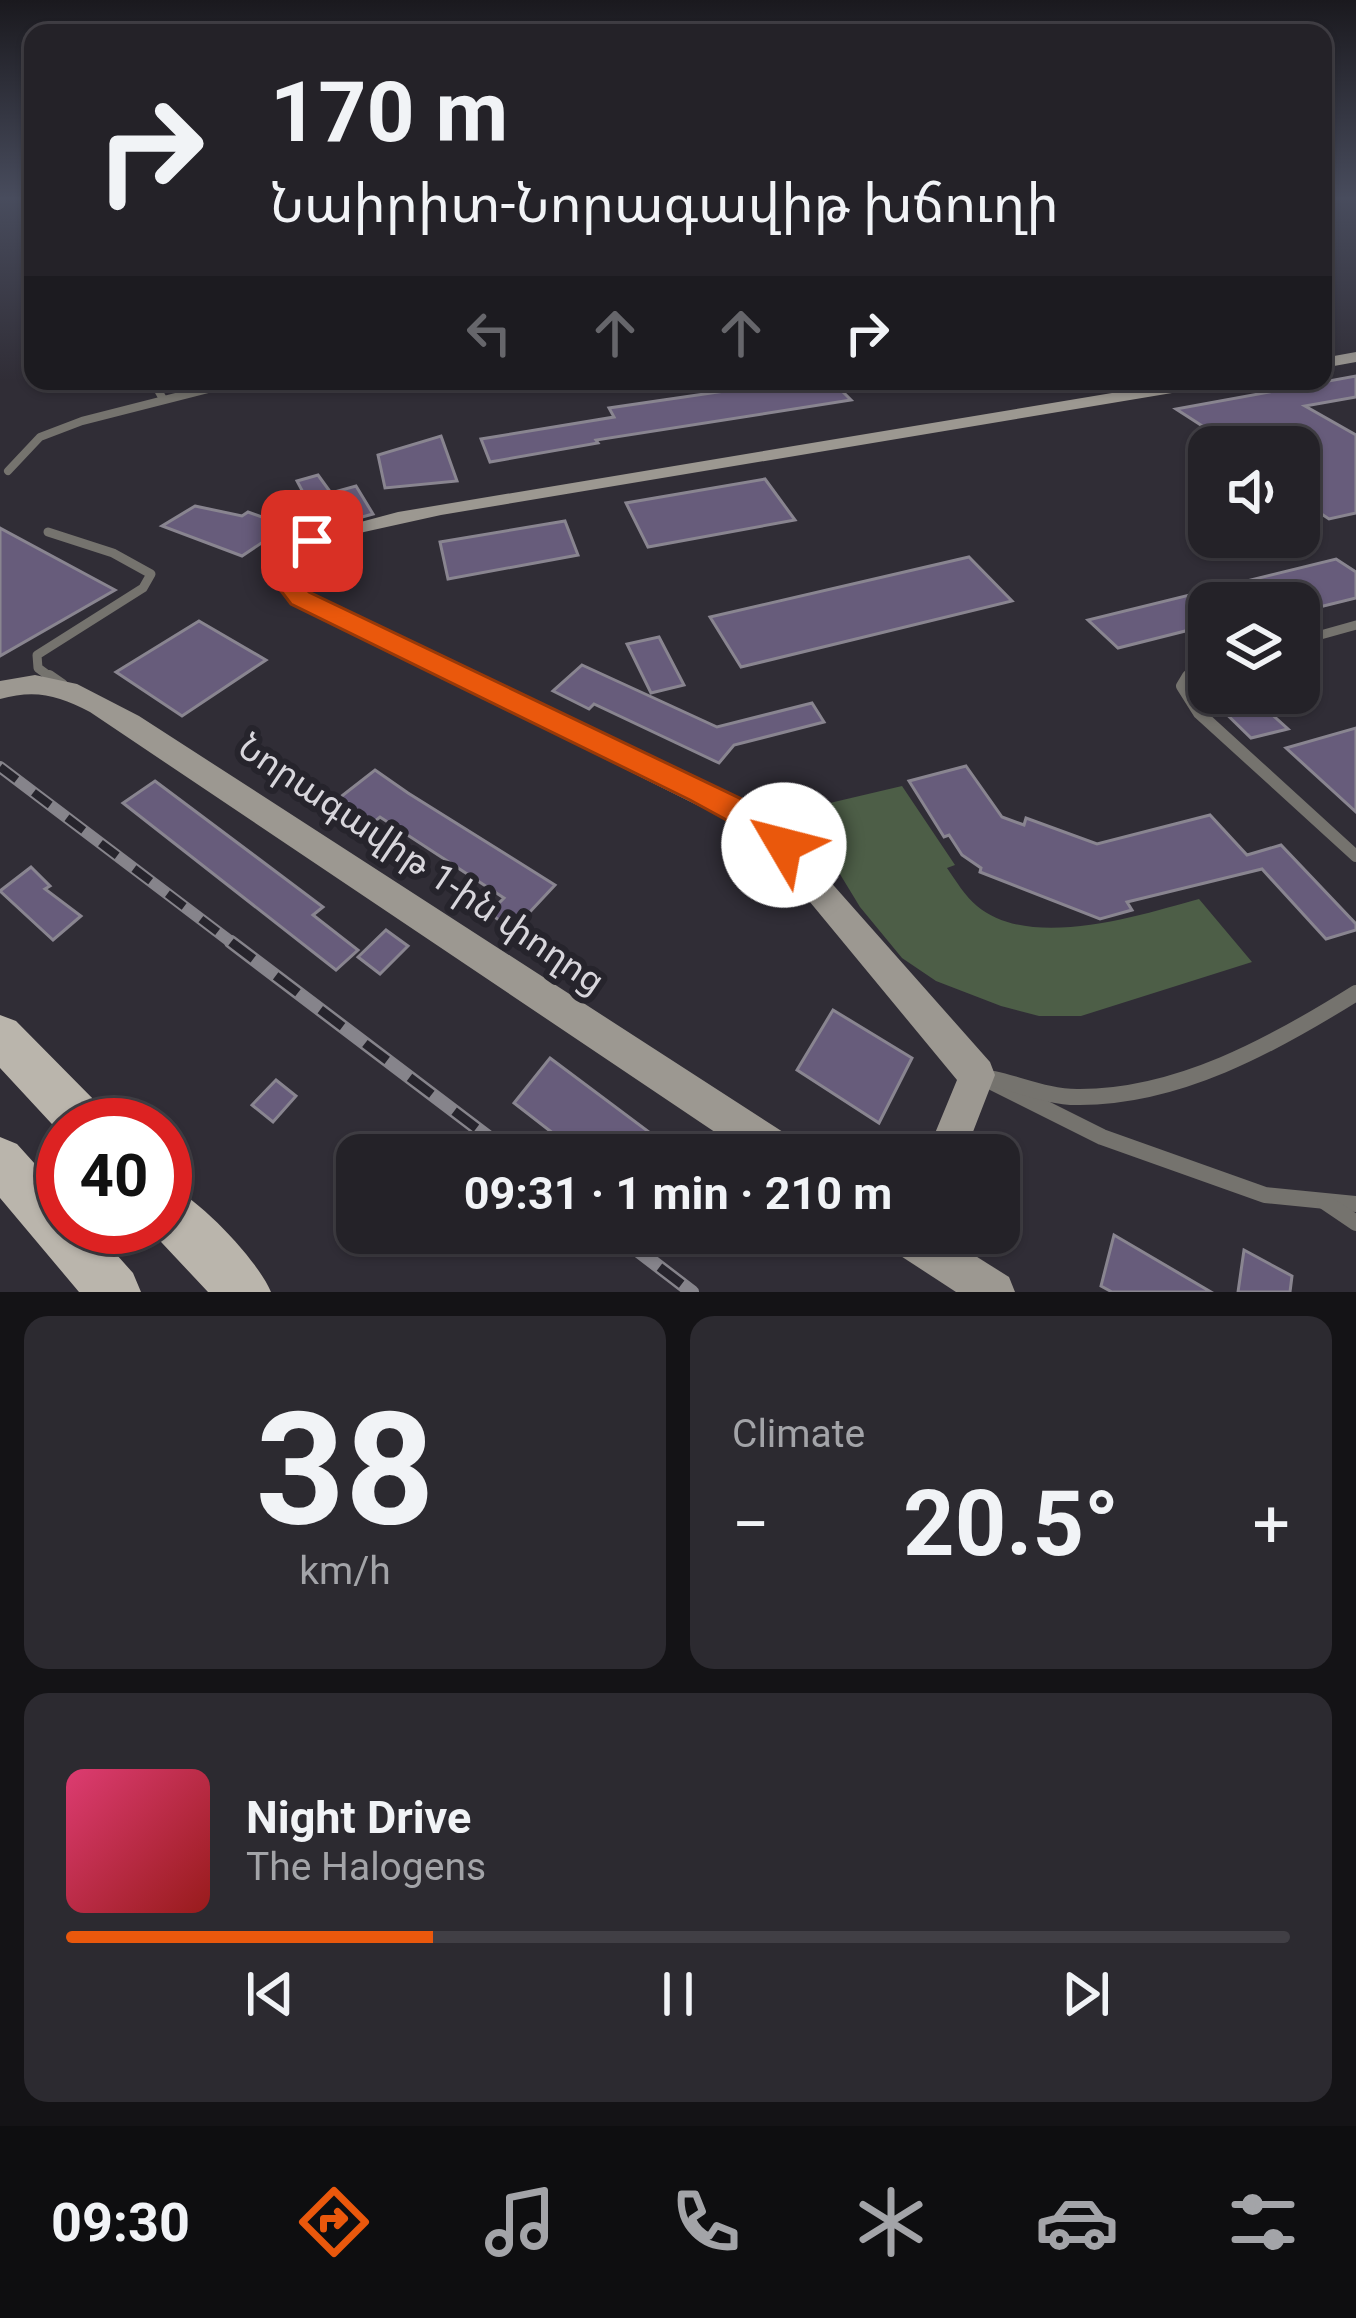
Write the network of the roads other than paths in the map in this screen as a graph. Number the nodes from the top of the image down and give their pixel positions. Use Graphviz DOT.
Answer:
graph roads {
  1 [pos="158,390"];
  2 [pos="201,390"];
  3 [pos="1160,390"];
  4 [pos="163,399"];
  5 [pos="8,471"];
  6 [pos="48,532"];
  7 [pos="1356,625"];
  8 [pos="1320,635"];
  9 [pos="64,687"];
  10 [pos="0,690"];
  11 [pos="1200,714"];
  12 [pos="1356,856"];
  13 [pos="1354,998"];
  14 [pos="0,1036"];
  15 [pos="977,1075"];
  16 [pos="59,1098"];
  17 [pos="750,1134"];
  18 [pos="953,1134"];
  19 [pos="0,1161"];
  20 [pos="1322,1200"];
  21 [pos="1356,1204"];
  22 [pos="1356,1222"];
  23 [pos="192,1237"];
  24 [pos="937,1254"];
  25 [pos="114,1292"];
  26 [pos="244,1292"];
  27 [pos="994,1292"];
  1 -- 4 [label="lane"];
  2 -- 4 [label="lane"];
  3 -- 15 [label="street"];
  4 -- 5 [label="lane"];
  6 -- 9 [label="lane"];
  7 -- 8 [label="lane"];
  9 -- 10 [label="street, Նորագավիթ 1-ին փողոց"];
  9 -- 17 [label="street, Նորագավիթ 1-ին փողոց"];
  11 -- 12 [label="lane"];
  13 -- 15 [label="lane"];
  14 -- 16 [label="main road"];
  15 -- 18 [label="street"];
  15 -- 20 [label="lane"];
  19 -- 25 [label="main road"];
  20 -- 21 [label="lane"];
  20 -- 22 [label="lane"];
  23 -- 26 [label="main road"];
  24 -- 27 [label="street"];
}
